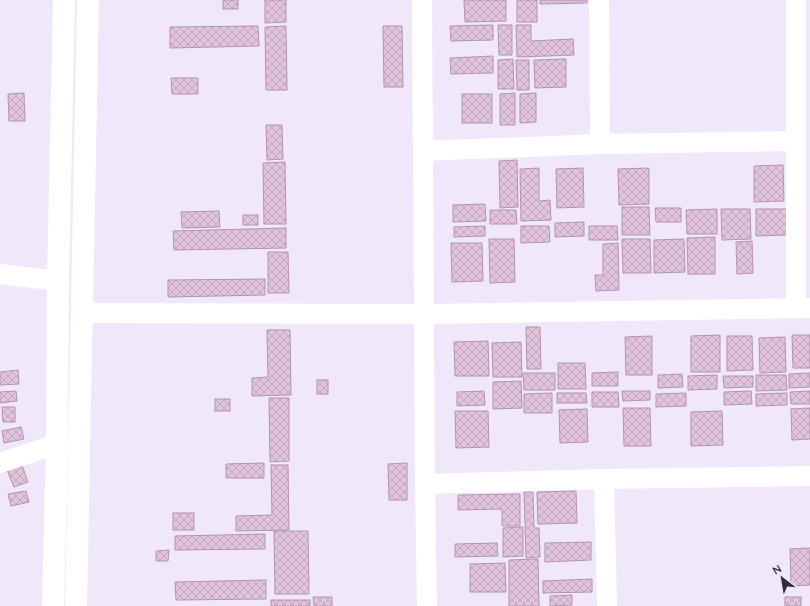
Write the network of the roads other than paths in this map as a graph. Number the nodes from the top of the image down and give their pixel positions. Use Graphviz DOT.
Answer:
graph roads {
  1 [pos="64,0"];
  2 [pos="88,0"];
  3 [pos="422,0"];
  4 [pos="599,0"];
  5 [pos="796,0"];
  6 [pos="795,141"];
  7 [pos="600,144"];
  8 [pos="423,151"];
  9 [pos="0,274"];
  10 [pos="58,281"];
  11 [pos="803,308"];
  12 [pos="82,313"];
  13 [pos="424,314"];
  14 [pos="57,444"];
  15 [pos="0,463"];
  16 [pos="810,476"];
  17 [pos="604,479"];
  18 [pos="425,484"];
  19 [pos="53,606"];
  20 [pos="76,606"];
  21 [pos="427,606"];
  22 [pos="607,606"];
  1 -- 10 [label="main road"];
  2 -- 12 [label="main road"];
  3 -- 8 [label="street"];
  4 -- 7 [label="street"];
  5 -- 6 [label="street"];
  6 -- 7 [label="street"];
  6 -- 11 [label="street"];
  7 -- 8 [label="street"];
  8 -- 13 [label="street"];
  9 -- 10 [label="street"];
  10 -- 14 [label="main road"];
  11 -- 13 [label="street"];
  12 -- 13 [label="street"];
  12 -- 20 [label="main road"];
  13 -- 18 [label="street"];
  14 -- 15 [label="street"];
  14 -- 19 [label="main road"];
  16 -- 17 [label="street"];
  17 -- 18 [label="street"];
  17 -- 22 [label="street"];
  18 -- 21 [label="street"];
}
